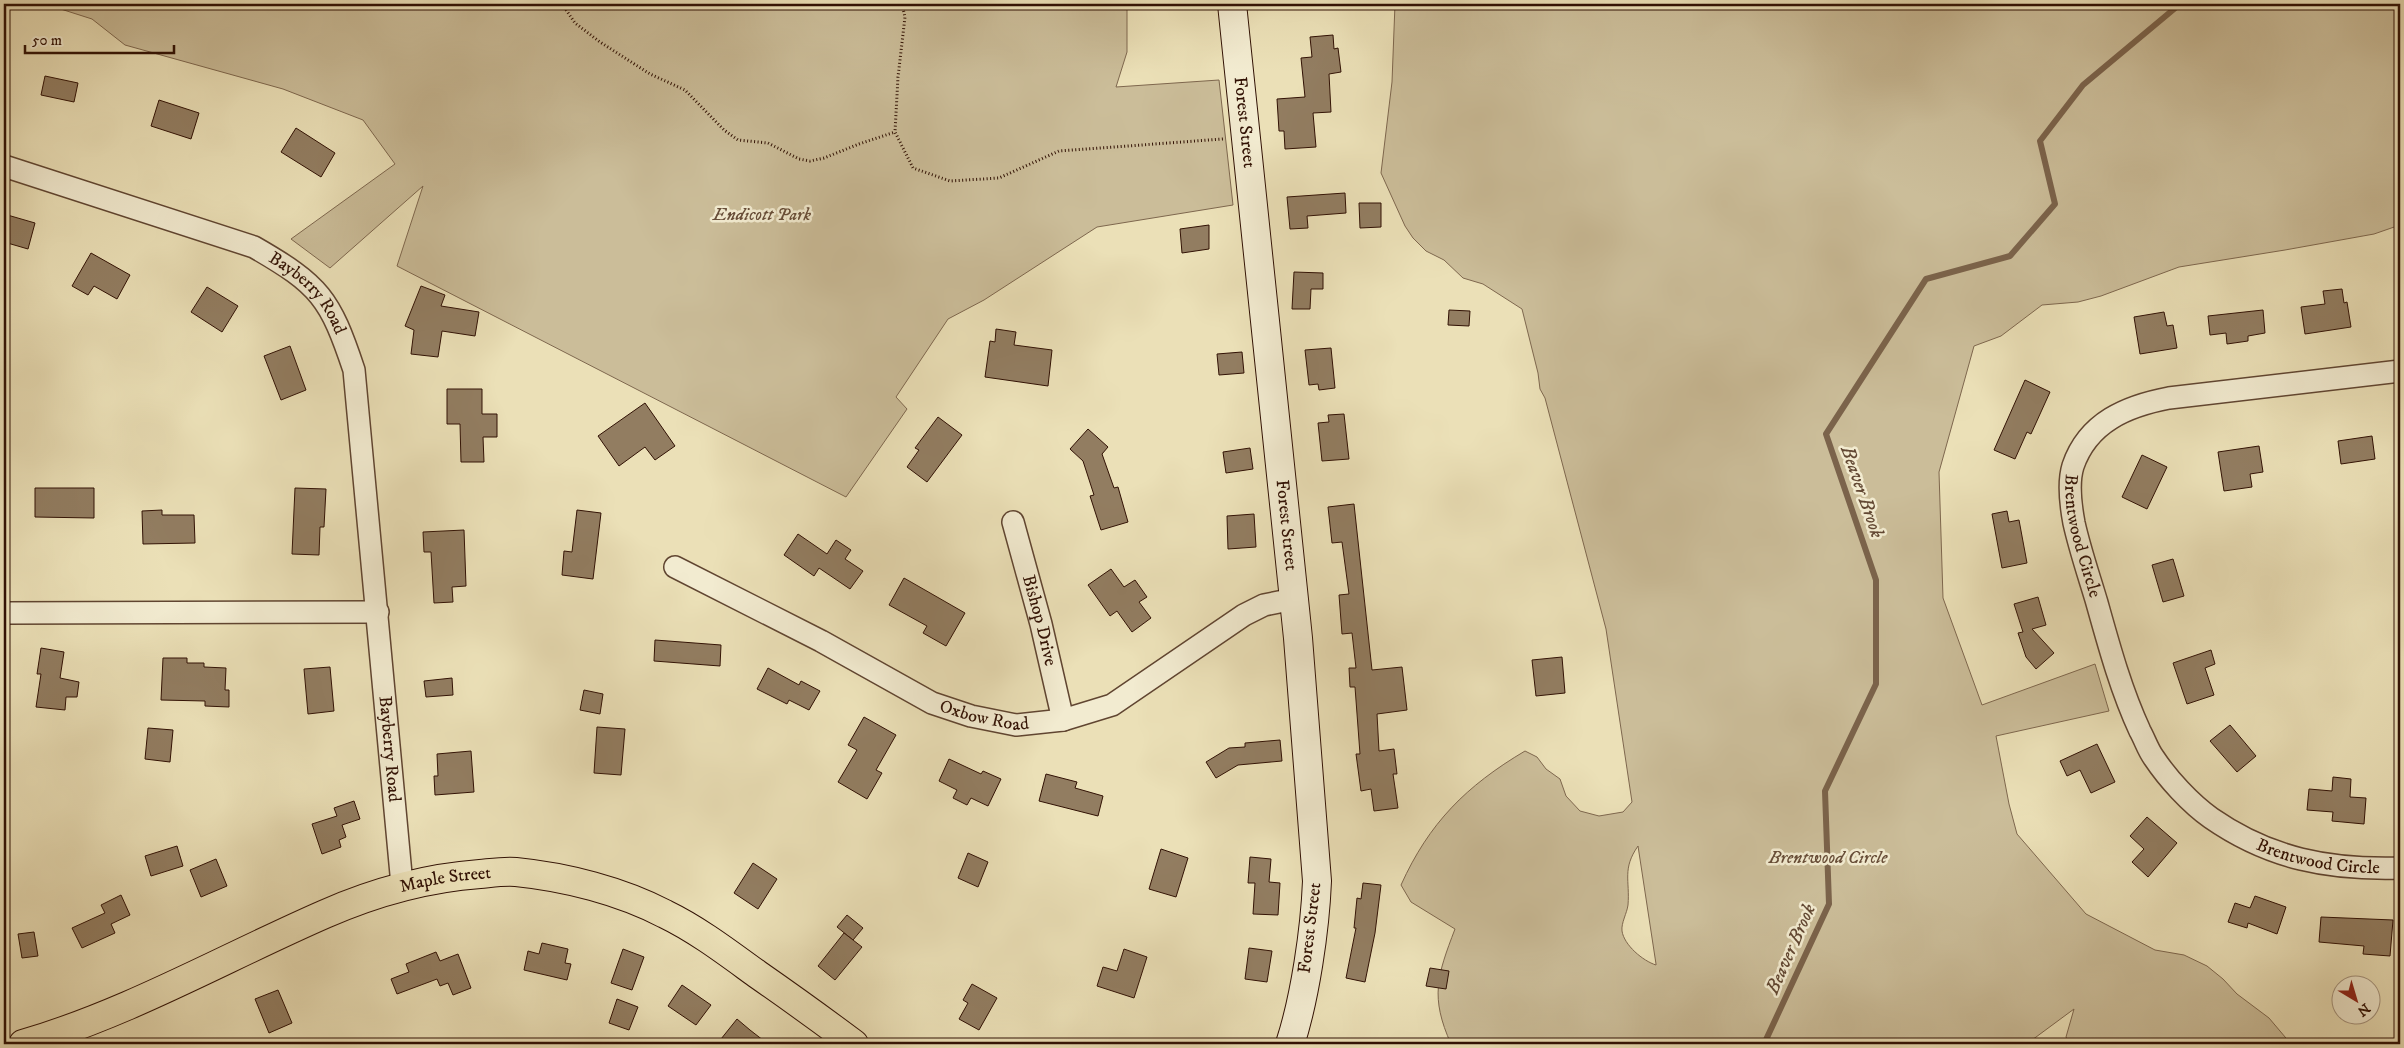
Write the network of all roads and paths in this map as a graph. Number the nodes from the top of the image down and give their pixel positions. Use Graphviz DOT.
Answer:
graph roads {
  1 [pos="562,4"];
  2 [pos="902,4"];
  3 [pos="1232,4"];
  4 [pos="895,132"];
  5 [pos="1246,138"];
  6 [pos="4,166"];
  7 [pos="2400,371"];
  8 [pos="1012,522"];
  9 [pos="675,567"];
  10 [pos="1294,600"];
  11 [pos="378,612"];
  12 [pos="4,613"];
  13 [pos="1063,720"];
  14 [pos="2400,868"];
  15 [pos="402,885"];
  16 [pos="23,1044"];
  17 [pos="854,1044"];
  18 [pos="1290,1044"];
  1 -- 4 [label="path"];
  2 -- 4 [label="path"];
  3 -- 5 [label="street, Forest Street"];
  4 -- 5 [label="path"];
  5 -- 10 [label="street, Forest Street"];
  6 -- 11 [label="street, Bayberry Road"];
  7 -- 14 [label="street, Brentwood Circle"];
  8 -- 13 [label="street, Bishop Drive"];
  9 -- 13 [label="street, Oxbow Road"];
  10 -- 13 [label="street, Oxbow Road"];
  10 -- 18 [label="street, Forest Street"];
  11 -- 12 [label="street"];
  11 -- 15 [label="street, Bayberry Road"];
  15 -- 16 [label="main road, Maple Street"];
  15 -- 17 [label="main road, Maple Street"];
}
